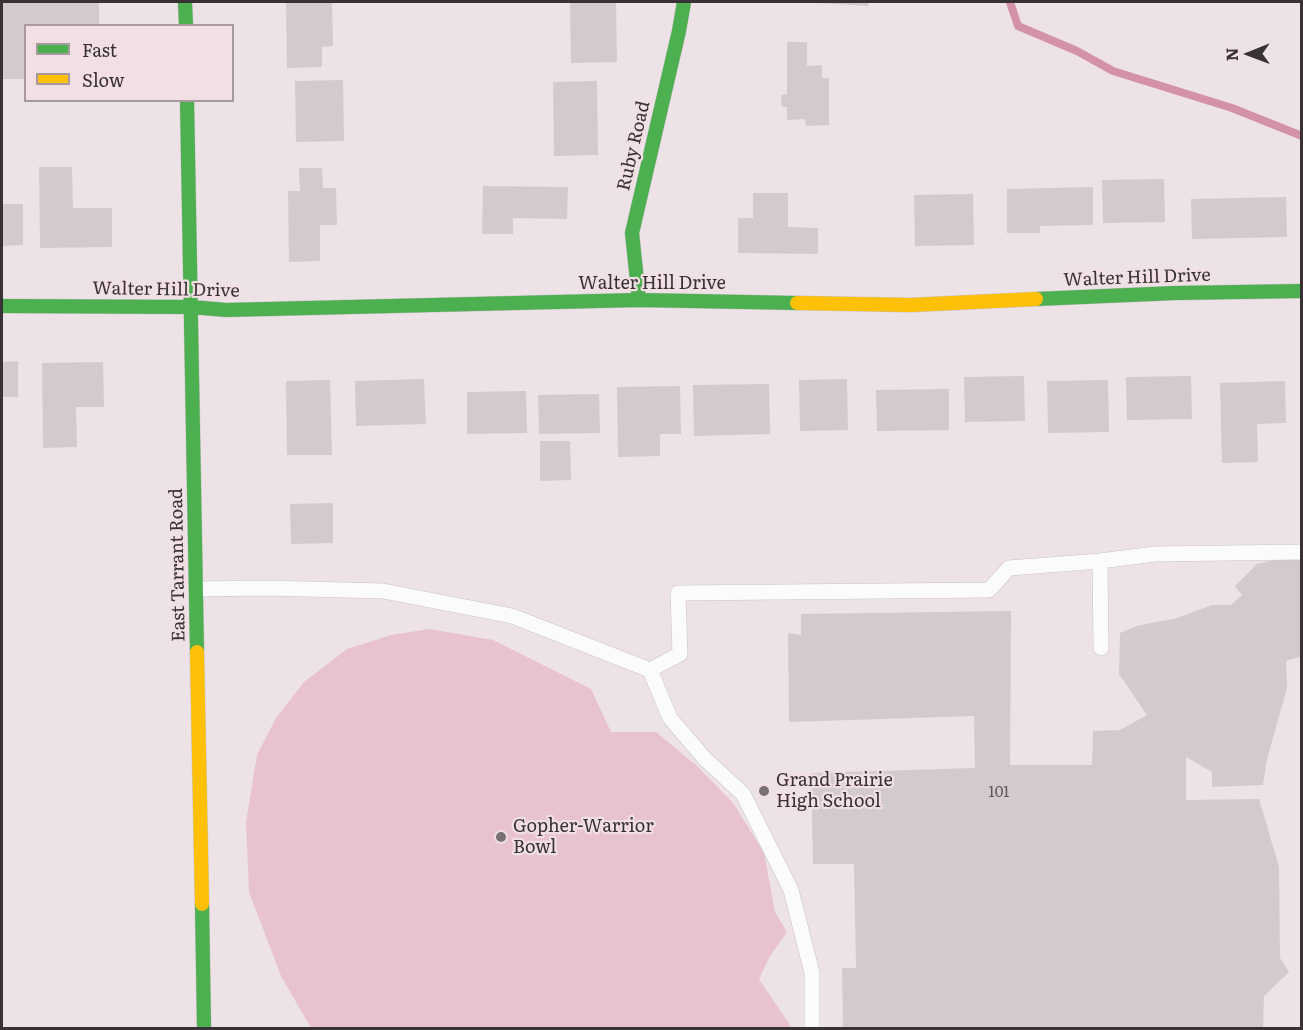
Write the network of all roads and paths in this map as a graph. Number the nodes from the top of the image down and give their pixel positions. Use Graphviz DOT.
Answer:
graph roads {
  1 [pos="185,2"];
  2 [pos="684,2"];
  3 [pos="186,24"];
  4 [pos="187,102"];
  5 [pos="1302,291"];
  6 [pos="639,300"];
  7 [pos="2,306"];
  8 [pos="191,307"];
  9 [pos="1302,552"];
  10 [pos="1100,561"];
  11 [pos="196,589"];
  12 [pos="1101,648"];
  13 [pos="650,670"];
  14 [pos="204,1029"];
  15 [pos="812,1029"];
  1 -- 3 [label="street"];
  2 -- 6 [label="street, Ruby Road"];
  4 -- 8 [label="street, East Tarrant Road"];
  5 -- 6 [label="street, Walter Hill Drive"];
  6 -- 8 [label="street, Walter Hill Drive"];
  7 -- 8 [label="street, Walter Hill Drive"];
  8 -- 11 [label="street, East Tarrant Road"];
  9 -- 10 [label="lane"];
  10 -- 12 [label="lane"];
  10 -- 13 [label="lane"];
  11 -- 13 [label="lane"];
  11 -- 14 [label="street, East Tarrant Road"];
  13 -- 15 [label="lane"];
}
